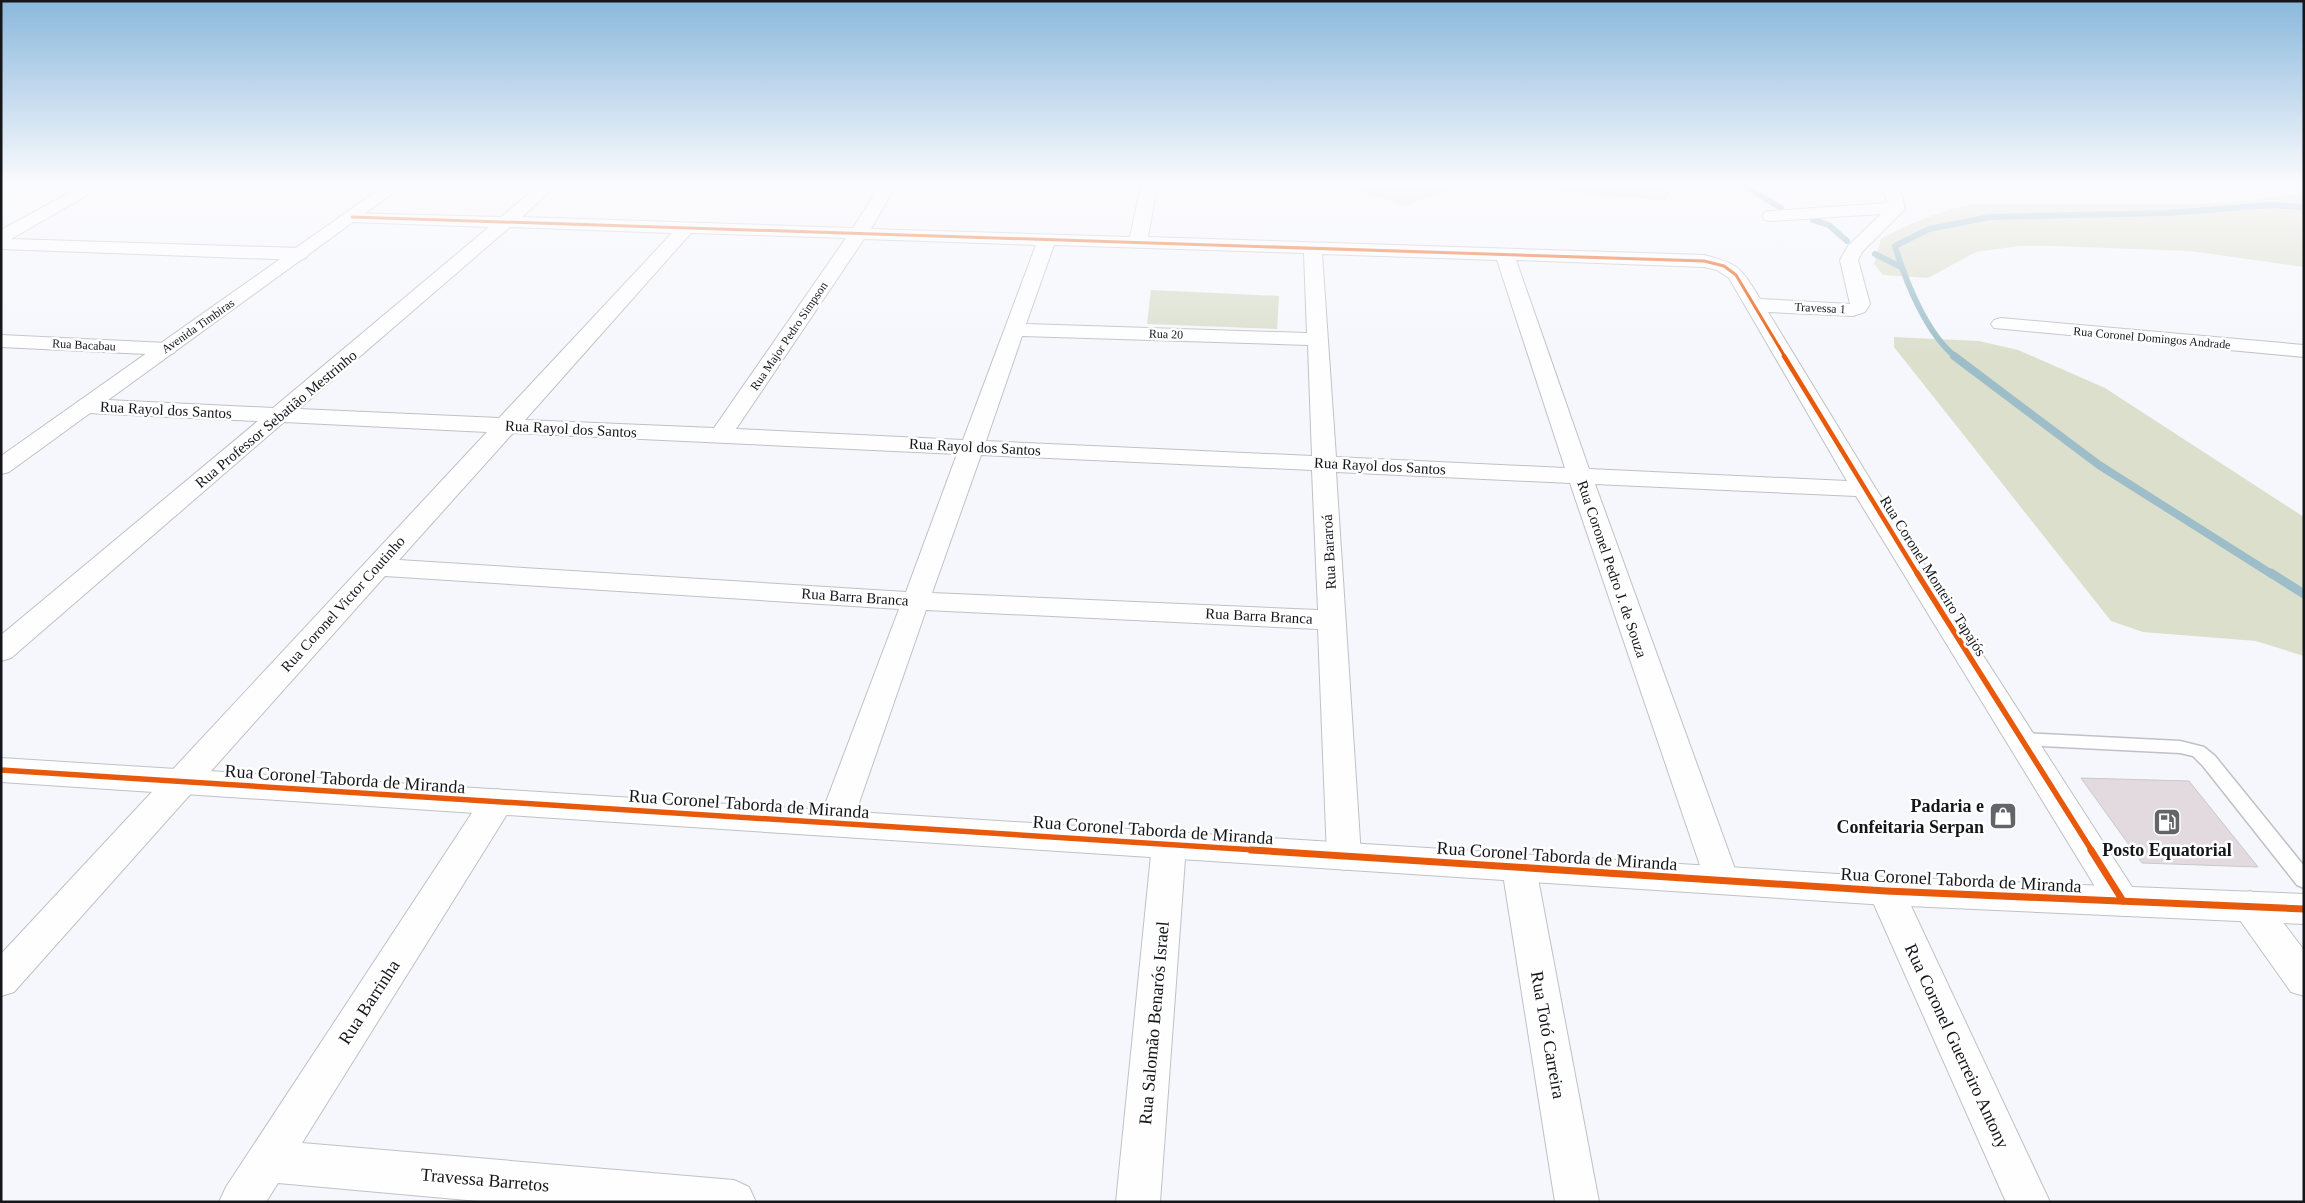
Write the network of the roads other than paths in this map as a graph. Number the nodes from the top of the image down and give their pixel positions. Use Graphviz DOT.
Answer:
graph roads {
  1 [pos="318,241"];
  2 [pos="485,241"];
  3 [pos="674,241"];
  4 [pos="853,241"];
  5 [pos="1047,241"];
  6 [pos="1082,241"];
  7 [pos="1863,241"];
  8 [pos="1138,243"];
  9 [pos="1,244"];
  10 [pos="1313,248"];
  11 [pos="300,254"];
  12 [pos="1506,256"];
  13 [pos="1754,305"];
  14 [pos="2001,324"];
  15 [pos="1014,330"];
  16 [pos="1318,339"];
  17 [pos="1,341"];
  18 [pos="167,349"];
  19 [pos="2302,352"];
  20 [pos="87,406"];
  21 [pos="280,415"];
  22 [pos="506,426"];
  23 [pos="721,435"];
  24 [pos="972,447"];
  25 [pos="1324,463"];
  26 [pos="2,467"];
  27 [pos="1580,477"];
  28 [pos="1864,489"];
  29 [pos="377,567"];
  30 [pos="916,601"];
  31 [pos="1332,620"];
  32 [pos="1,651"];
  33 [pos="2021,739"];
  34 [pos="1,770"];
  35 [pos="181,782"];
  36 [pos="498,802"];
  37 [pos="835,824"];
  38 [pos="1169,845"];
  39 [pos="1344,856"];
  40 [pos="1519,868"];
  41 [pos="1722,880"];
  42 [pos="2304,880"];
  43 [pos="1886,891"];
  44 [pos="2123,901"];
  45 [pos="2250,906"];
  46 [pos="2304,909"];
  47 [pos="1,980"];
  48 [pos="2304,980"];
  49 [pos="267,1161"];
  50 [pos="241,1202"];
  51 [pos="734,1202"];
  52 [pos="1138,1202"];
  53 [pos="1577,1202"];
  54 [pos="2028,1202"];
  1 -- 11 [label="street, Avenida Timbiras"];
  2 -- 21 [label="street, Rua Professor Sebatião Mestrinho"];
  3 -- 22 [label="street, Rua Coronel Victor Coutinho"];
  4 -- 23 [label="street, Rua Major Pedro Simpson"];
  5 -- 15 [label="street"];
  6 -- 8 [label="street"];
  7 -- 13 [label="street, Travessa 1"];
  8 -- 10 [label="street"];
  9 -- 11 [label="street"];
  10 -- 12 [label="street"];
  10 -- 16 [label="street, Rua Bararoá"];
  11 -- 18 [label="street, Avenida Timbiras"];
  12 -- 13 [label="street, Rua Coronel Monteiro Tapajós"];
  12 -- 27 [label="street, Rua Coronel Pedro J. de Souza"];
  13 -- 28 [label="street, Rua Coronel Monteiro Tapajós"];
  14 -- 19 [label="street, Rua Coronel Domingos Andrade"];
  15 -- 16 [label="street, Rua 20"];
  15 -- 24 [label="street"];
  16 -- 25 [label="street, Rua Bararoá"];
  17 -- 18 [label="street, Rua Bacabau"];
  18 -- 20 [label="street, Avenida Timbiras"];
  20 -- 21 [label="street, Rua Rayol dos Santos"];
  20 -- 26 [label="street, Avenida Timbiras"];
  21 -- 22 [label="street, Rua Rayol dos Santos"];
  21 -- 32 [label="street, Rua Professor Sebatião Mestrinho"];
  22 -- 23 [label="street, Rua Rayol dos Santos"];
  22 -- 29 [label="street, Rua Coronel Victor Coutinho"];
  23 -- 24 [label="street, Rua Rayol dos Santos"];
  24 -- 25 [label="street, Rua Rayol dos Santos"];
  24 -- 30 [label="street"];
  25 -- 27 [label="street, Rua Rayol dos Santos"];
  25 -- 31 [label="street, Rua Bararoá"];
  27 -- 28 [label="street, Rua Rayol dos Santos"];
  27 -- 41 [label="street, Rua Coronel Pedro J. de Souza"];
  28 -- 33 [label="street, Rua Coronel Monteiro Tapajós"];
  29 -- 30 [label="street, Rua Barra Branca"];
  29 -- 35 [label="street, Rua Coronel Victor Coutinho"];
  30 -- 31 [label="street, Rua Barra Branca"];
  30 -- 37 [label="street"];
  31 -- 39 [label="street, Rua Bararoá"];
  33 -- 42 [label="lane"];
  33 -- 44 [label="street, Rua Coronel Monteiro Tapajós"];
  34 -- 35 [label="street, Rua Coronel Taborda de Miranda"];
  35 -- 36 [label="street, Rua Coronel Taborda de Miranda"];
  35 -- 47 [label="street, Rua Coronel Victor Coutinho"];
  36 -- 37 [label="street, Rua Coronel Taborda de Miranda"];
  36 -- 49 [label="street, Rua Barrinha"];
  37 -- 38 [label="street, Rua Coronel Taborda de Miranda"];
  38 -- 39 [label="street, Rua Coronel Taborda de Miranda"];
  38 -- 52 [label="street, Rua Salomão Benarós Israel"];
  39 -- 40 [label="street, Rua Coronel Taborda de Miranda"];
  40 -- 41 [label="street, Rua Coronel Taborda de Miranda"];
  40 -- 53 [label="street, Rua Totó Carreira"];
  41 -- 43 [label="street, Rua Coronel Taborda de Miranda"];
  43 -- 44 [label="street, Rua Coronel Taborda de Miranda"];
  43 -- 54 [label="street, Rua Coronel Guerreiro Antony"];
  44 -- 45 [label="street, Rua Coronel Taborda de Miranda"];
  45 -- 46 [label="street, Rua Coronel Taborda de Miranda"];
  45 -- 48 [label="street"];
  49 -- 50 [label="street, Rua Barrinha"];
  49 -- 51 [label="street, Travessa Barretos"];
}
